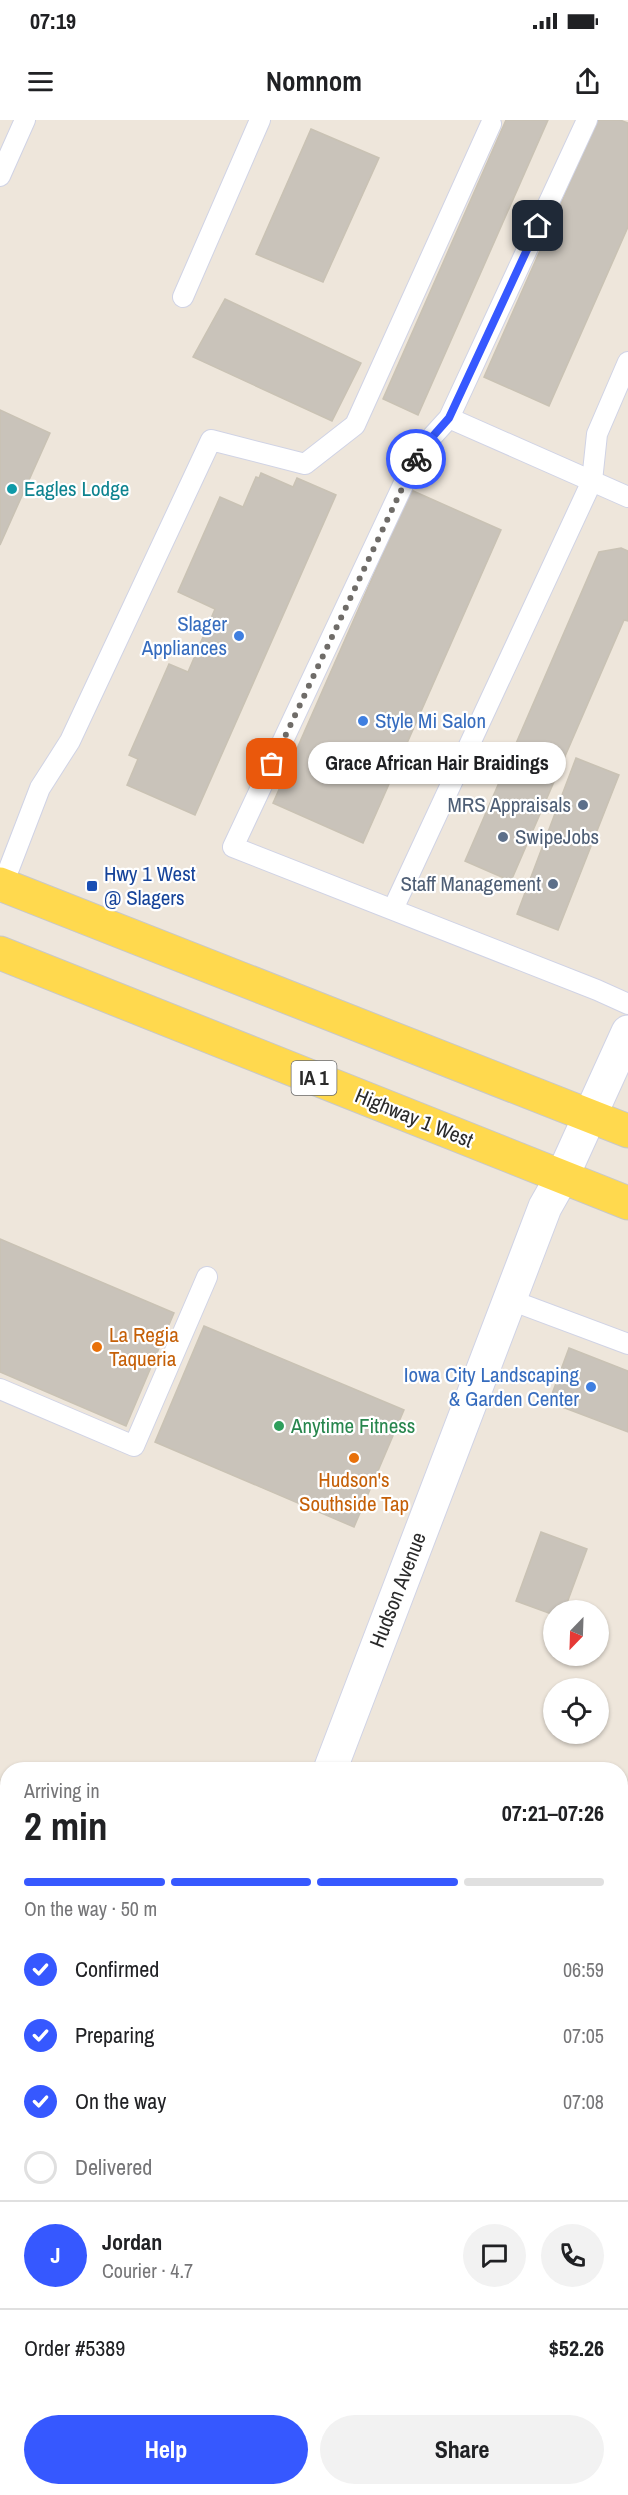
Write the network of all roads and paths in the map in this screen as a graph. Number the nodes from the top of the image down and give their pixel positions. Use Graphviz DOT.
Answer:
graph roads {
  1 [pos="25,120"];
  2 [pos="260,120"];
  3 [pos="587,120"];
  4 [pos="491,124"];
  5 [pos="0,176"];
  6 [pos="183,297"];
  7 [pos="628,362"];
  8 [pos="622,392"];
  9 [pos="449,418"];
  10 [pos="592,481"];
  11 [pos="628,497"];
  12 [pos="1,887"];
  13 [pos="393,909"];
  14 [pos="0,953"];
  15 [pos="628,1004"];
  16 [pos="628,1032"];
  17 [pos="589,1115"];
  18 [pos="628,1131"];
  19 [pos="562,1177"];
  20 [pos="628,1203"];
  21 [pos="207,1277"];
  22 [pos="508,1299"];
  23 [pos="628,1344"];
  24 [pos="0,1389"];
  25 [pos="333,1762"];
  1 -- 5 [label="lane"];
  2 -- 6 [label="lane"];
  3 -- 9 [label="lane"];
  4 -- 12 [label="lane"];
  7 -- 8 [label="lane"];
  8 -- 10 [label="lane"];
  9 -- 10 [label="lane"];
  9 -- 13 [label="lane"];
  10 -- 11 [label="lane"];
  10 -- 13 [label="lane"];
  12 -- 17 [label="main road"];
  13 -- 15 [label="lane"];
  14 -- 19 [label="main road, Highway 1 West / IA 1"];
  16 -- 17 [label="street, Hudson Avenue"];
  17 -- 18 [label="main road"];
  17 -- 19 [label="street, Hudson Avenue"];
  19 -- 20 [label="main road, Highway 1 West / IA 1"];
  19 -- 22 [label="street, Hudson Avenue"];
  21 -- 24 [label="lane"];
  22 -- 23 [label="lane"];
  22 -- 25 [label="street, Hudson Avenue"];
}
